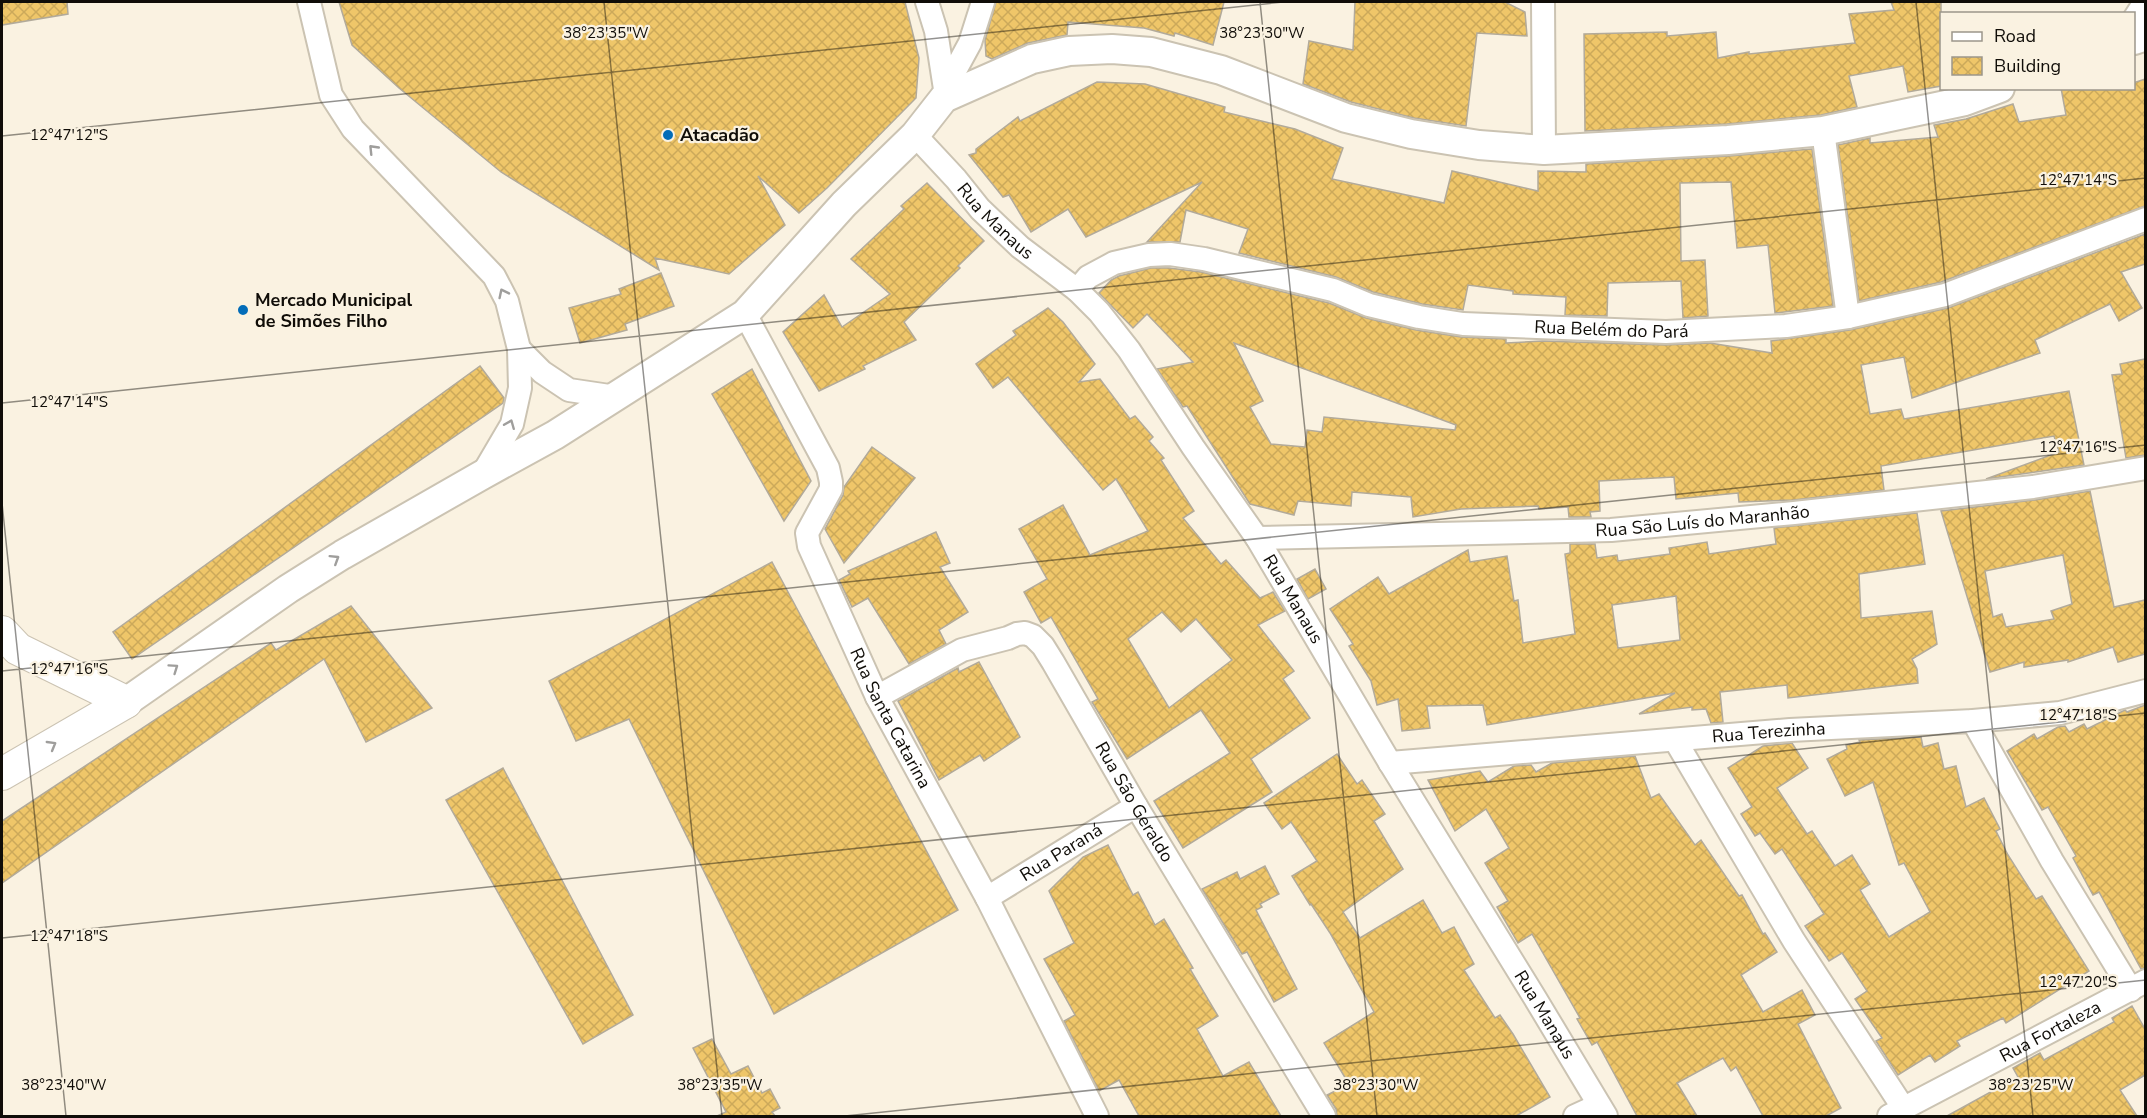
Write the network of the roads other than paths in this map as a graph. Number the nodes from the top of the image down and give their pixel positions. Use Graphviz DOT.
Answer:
graph roads {
  1 [pos="309,2"];
  2 [pos="927,2"];
  3 [pos="983,2"];
  4 [pos="1543,2"];
  5 [pos="2145,2"];
  6 [pos="2135,16"];
  7 [pos="1995,90"];
  8 [pos="945,93"];
  9 [pos="1823,131"];
  10 [pos="915,135"];
  11 [pos="1544,150"];
  12 [pos="2145,219"];
  13 [pos="1077,290"];
  14 [pos="745,314"];
  15 [pos="1848,317"];
  16 [pos="519,349"];
  17 [pos="616,397"];
  18 [pos="2145,468"];
  19 [pos="482,474"];
  20 [pos="1257,538"];
  21 [pos="2,632"];
  22 [pos="2145,691"];
  23 [pos="877,697"];
  24 [pos="126,702"];
  25 [pos="1973,721"];
  26 [pos="1675,740"];
  27 [pos="1390,764"];
  28 [pos="2,774"];
  29 [pos="1136,806"];
  30 [pos="987,898"];
  31 [pos="2138,985"];
  32 [pos="1602,1111"];
  33 [pos="1897,1113"];
  34 [pos="1097,1116"];
  35 [pos="1324,1116"];
  36 [pos="1575,1116"];
  16 -- 1 [label="street, one-way"];
  2 -- 8 [label="street"];
  3 -- 8 [label="street"];
  4 -- 11 [label="street"];
  5 -- 6 [label="street"];
  7 -- 9 [label="street"];
  8 -- 10 [label="street"];
  8 -- 11 [label="street"];
  9 -- 11 [label="street"];
  9 -- 15 [label="street"];
  10 -- 13 [label="street, Rua Manaus"];
  10 -- 14 [label="street"];
  12 -- 15 [label="street, Rua Belém do Pará"];
  13 -- 15 [label="street, Rua Belém do Pará"];
  13 -- 20 [label="street, Rua Manaus"];
  14 -- 17 [label="street"];
  14 -- 23 [label="street, Rua Santa Catarina"];
  16 -- 17 [label="street"];
  19 -- 16 [label="street, one-way"];
  17 -- 19 [label="street"];
  18 -- 20 [label="street, Rua São Luís do Maranhão"];
  24 -- 19 [label="street, one-way"];
  20 -- 27 [label="street, Rua Manaus"];
  21 -- 24 [label="main road"];
  22 -- 25 [label="street, Rua Terezinha"];
  23 -- 29 [label="street, Rua São Geraldo"];
  23 -- 30 [label="street, Rua Santa Catarina"];
  28 -- 24 [label="main road, one-way"];
  25 -- 26 [label="street, Rua Terezinha"];
  25 -- 31 [label="street"];
  26 -- 27 [label="street, Rua Terezinha"];
  26 -- 33 [label="street"];
  27 -- 32 [label="street, Rua Manaus"];
  29 -- 30 [label="street, Rua Paraná"];
  29 -- 35 [label="street, Rua São Geraldo"];
  30 -- 34 [label="street, Rua Santa Catarina"];
  31 -- 33 [label="street, Rua Fortaleza"];
  32 -- 36 [label="street"];
}
